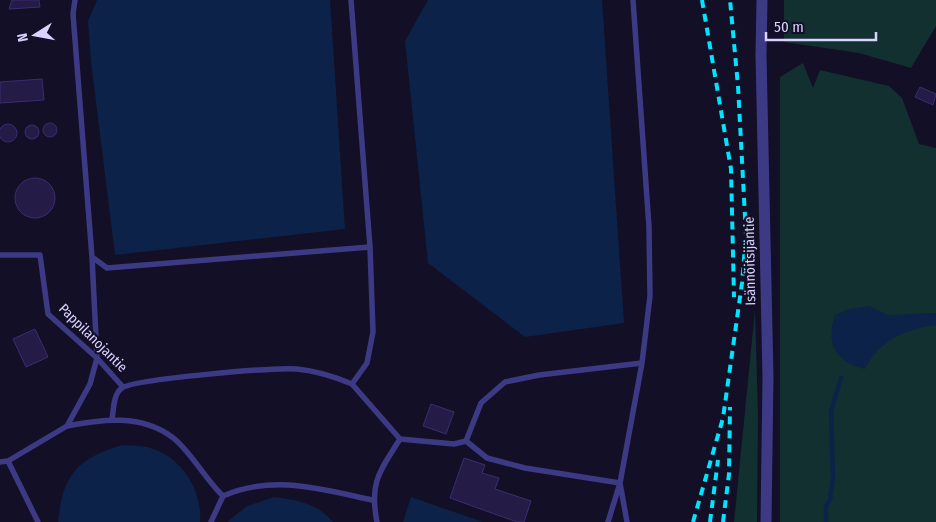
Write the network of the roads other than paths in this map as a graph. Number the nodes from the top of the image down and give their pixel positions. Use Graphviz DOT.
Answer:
graph roads {
  1 [pos="75,0"];
  2 [pos="351,0"];
  3 [pos="633,0"];
  4 [pos="762,0"];
  5 [pos="370,247"];
  6 [pos="0,255"];
  7 [pos="92,257"];
  8 [pos="97,358"];
  9 [pos="642,363"];
  10 [pos="352,384"];
  11 [pos="123,386"];
  12 [pos="112,420"];
  13 [pos="67,426"];
  14 [pos="400,439"];
  15 [pos="466,441"];
  16 [pos="0,462"];
  17 [pos="8,462"];
  18 [pos="620,483"];
  19 [pos="223,496"];
  20 [pos="372,500"];
  21 [pos="38,522"];
  22 [pos="211,522"];
  23 [pos="377,522"];
  24 [pos="608,522"];
  25 [pos="627,522"];
  26 [pos="766,522"];
  1 -- 7 [label="lane"];
  2 -- 5 [label="lane"];
  3 -- 9 [label="lane"];
  4 -- 26 [label="street, Isännöitsijäntie"];
  5 -- 7 [label="lane"];
  5 -- 10 [label="lane"];
  6 -- 8 [label="lane, Pappilanojantie"];
  7 -- 8 [label="lane"];
  8 -- 11 [label="lane, Pappilanojantie"];
  8 -- 13 [label="lane"];
  9 -- 15 [label="lane"];
  9 -- 18 [label="lane"];
  10 -- 11 [label="lane"];
  10 -- 14 [label="lane"];
  11 -- 12 [label="lane"];
  12 -- 13 [label="lane"];
  12 -- 19 [label="lane"];
  13 -- 17 [label="lane"];
  14 -- 15 [label="lane"];
  14 -- 20 [label="lane"];
  15 -- 18 [label="lane"];
  16 -- 17 [label="lane"];
  17 -- 21 [label="lane"];
  18 -- 24 [label="lane"];
  18 -- 25 [label="lane"];
  19 -- 20 [label="lane"];
  19 -- 22 [label="lane"];
  20 -- 23 [label="lane"];
}
